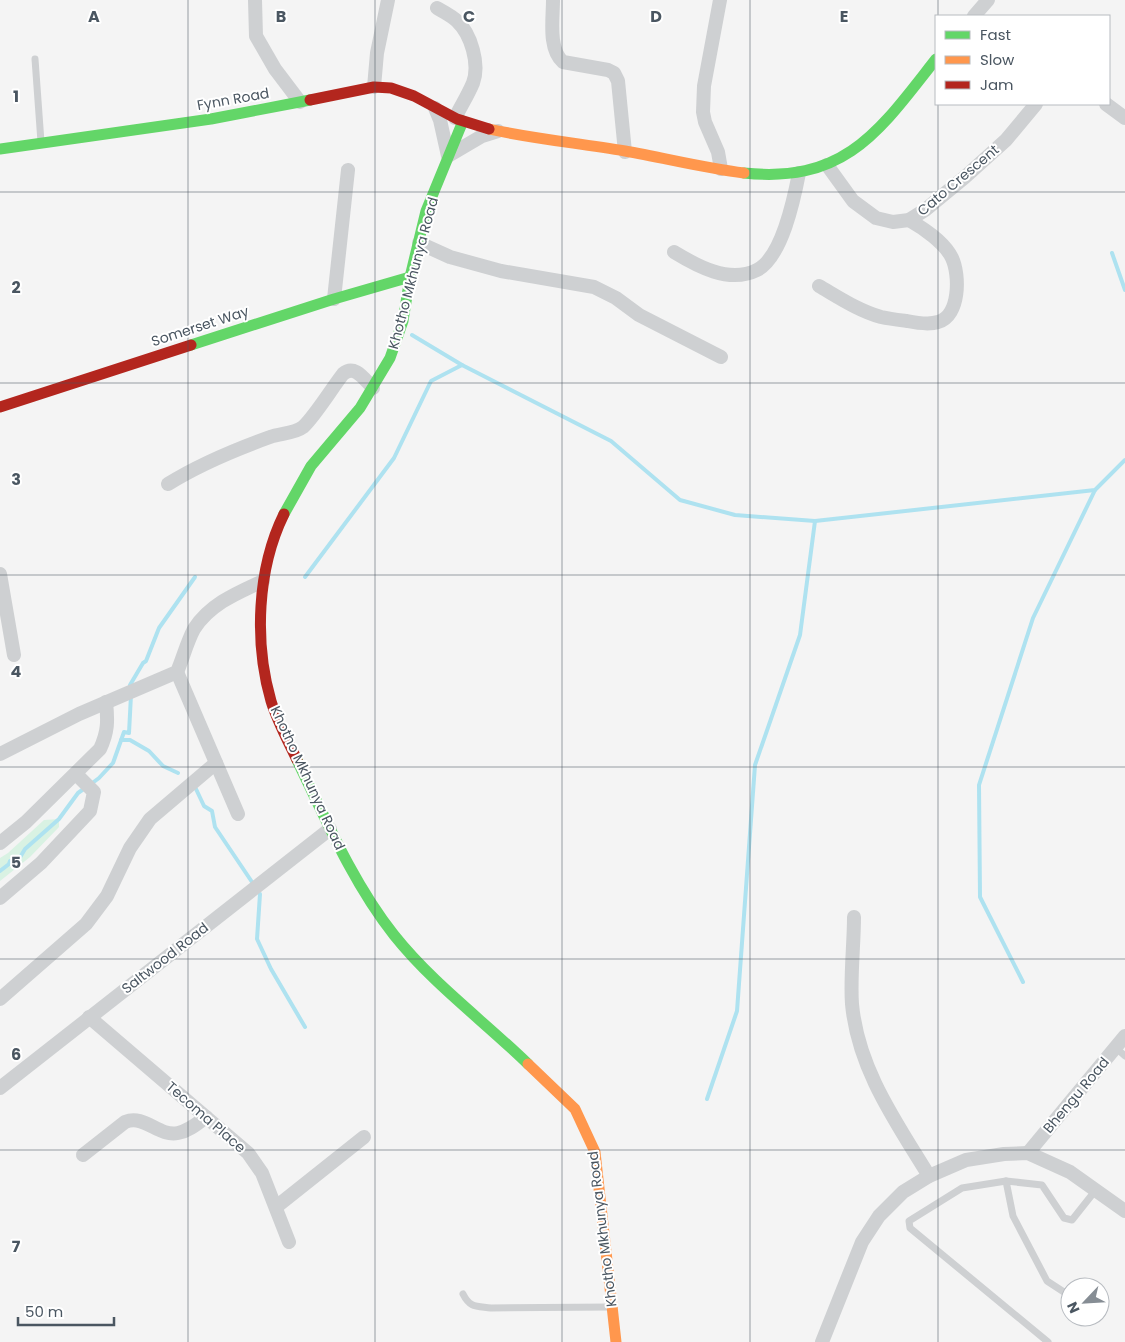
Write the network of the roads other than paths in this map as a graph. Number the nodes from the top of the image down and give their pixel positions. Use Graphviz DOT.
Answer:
graph roads {
  1 [pos="256,0"];
  2 [pos="388,0"];
  3 [pos="553,0"];
  4 [pos="720,0"];
  5 [pos="988,0"];
  6 [pos="437,8"];
  7 [pos="975,15"];
  8 [pos="35,59"];
  9 [pos="935,60"];
  10 [pos="374,86"];
  11 [pos="300,102"];
  12 [pos="1035,105"];
  13 [pos="1107,105"];
  14 [pos="435,108"];
  15 [pos="1125,118"];
  16 [pos="459,119"];
  17 [pos="499,131"];
  18 [pos="41,143"];
  19 [pos="0,148"];
  20 [pos="625,152"];
  21 [pos="448,156"];
  22 [pos="827,165"];
  23 [pos="348,170"];
  24 [pos="721,170"];
  25 [pos="799,173"];
  26 [pos="909,220"];
  27 [pos="419,243"];
  28 [pos="674,252"];
  29 [pos="410,277"];
  30 [pos="819,286"];
  31 [pos="334,299"];
  32 [pos="721,357"];
  33 [pos="373,388"];
  34 [pos="0,406"];
  35 [pos="168,484"];
  36 [pos="0,574"];
  37 [pos="263,581"];
  38 [pos="14,655"];
  39 [pos="177,672"];
  40 [pos="106,702"];
  41 [pos="0,754"];
  42 [pos="216,763"];
  43 [pos="80,777"];
  44 [pos="238,814"];
  45 [pos="330,829"];
  46 [pos="0,843"];
  47 [pos="0,898"];
  48 [pos="854,917"];
  49 [pos="0,1000"];
  50 [pos="89,1017"];
  51 [pos="1125,1036"];
  52 [pos="1120,1052"];
  53 [pos="0,1088"];
  54 [pos="206,1118"];
  55 [pos="364,1137"];
  56 [pos="1028,1153"];
  57 [pos="83,1155"];
  58 [pos="929,1176"];
  59 [pos="1006,1181"];
  60 [pos="1095,1191"];
  61 [pos="276,1208"];
  62 [pos="1125,1211"];
  63 [pos="289,1242"];
  64 [pos="1060,1289"];
  65 [pos="463,1294"];
  66 [pos="611,1307"];
  67 [pos="616,1342"];
  68 [pos="822,1342"];
  69 [pos="1048,1342"];
  1 -- 11 [label="street"];
  2 -- 10 [label="street"];
  3 -- 20 [label="street"];
  4 -- 24 [label="street"];
  5 -- 7 [label="street"];
  6 -- 16 [label="street"];
  8 -- 18 [label="lane"];
  9 -- 22 [label="street"];
  10 -- 11 [label="street, Fynn Road"];
  10 -- 14 [label="street, Fynn Road"];
  11 -- 18 [label="street, Fynn Road"];
  12 -- 26 [label="street, Cato Crescent"];
  13 -- 15 [label="street"];
  14 -- 16 [label="street, Fynn Road"];
  14 -- 21 [label="street"];
  16 -- 17 [label="street"];
  16 -- 21 [label="street, Khotho Mkhunya Road"];
  17 -- 20 [label="street"];
  17 -- 21 [label="street"];
  18 -- 19 [label="street, Fynn Road"];
  20 -- 24 [label="street"];
  21 -- 27 [label="street, Khotho Mkhunya Road"];
  22 -- 25 [label="street"];
  22 -- 26 [label="street, Cato Crescent"];
  23 -- 31 [label="street"];
  24 -- 25 [label="street"];
  25 -- 28 [label="street"];
  26 -- 30 [label="street"];
  27 -- 29 [label="street, Khotho Mkhunya Road"];
  27 -- 32 [label="street"];
  29 -- 31 [label="street, Somerset Way"];
  29 -- 33 [label="street, Khotho Mkhunya Road"];
  31 -- 34 [label="street, Somerset Way"];
  33 -- 35 [label="street"];
  33 -- 37 [label="street, Khotho Mkhunya Road"];
  36 -- 38 [label="street"];
  37 -- 39 [label="street"];
  37 -- 45 [label="street, Khotho Mkhunya Road"];
  39 -- 40 [label="street"];
  39 -- 42 [label="street"];
  40 -- 41 [label="street"];
  40 -- 43 [label="street"];
  42 -- 44 [label="street"];
  42 -- 49 [label="street"];
  43 -- 46 [label="street"];
  43 -- 47 [label="street"];
  45 -- 50 [label="street, Saltwood Road"];
  45 -- 66 [label="street, Khotho Mkhunya Road"];
  48 -- 58 [label="street"];
  50 -- 53 [label="street, Saltwood Road"];
  50 -- 54 [label="street, Tecoma Place"];
  51 -- 52 [label="street, Bhengu Road"];
  52 -- 56 [label="street, Bhengu Road"];
  54 -- 57 [label="street"];
  54 -- 61 [label="street, Tecoma Place"];
  55 -- 61 [label="street"];
  56 -- 58 [label="street"];
  56 -- 60 [label="street"];
  58 -- 68 [label="street"];
  59 -- 60 [label="lane"];
  59 -- 64 [label="lane"];
  59 -- 69 [label="lane"];
  60 -- 62 [label="street"];
  61 -- 63 [label="street, Tecoma Place"];
  65 -- 66 [label="lane"];
  66 -- 67 [label="street, Khotho Mkhunya Road"];
}
